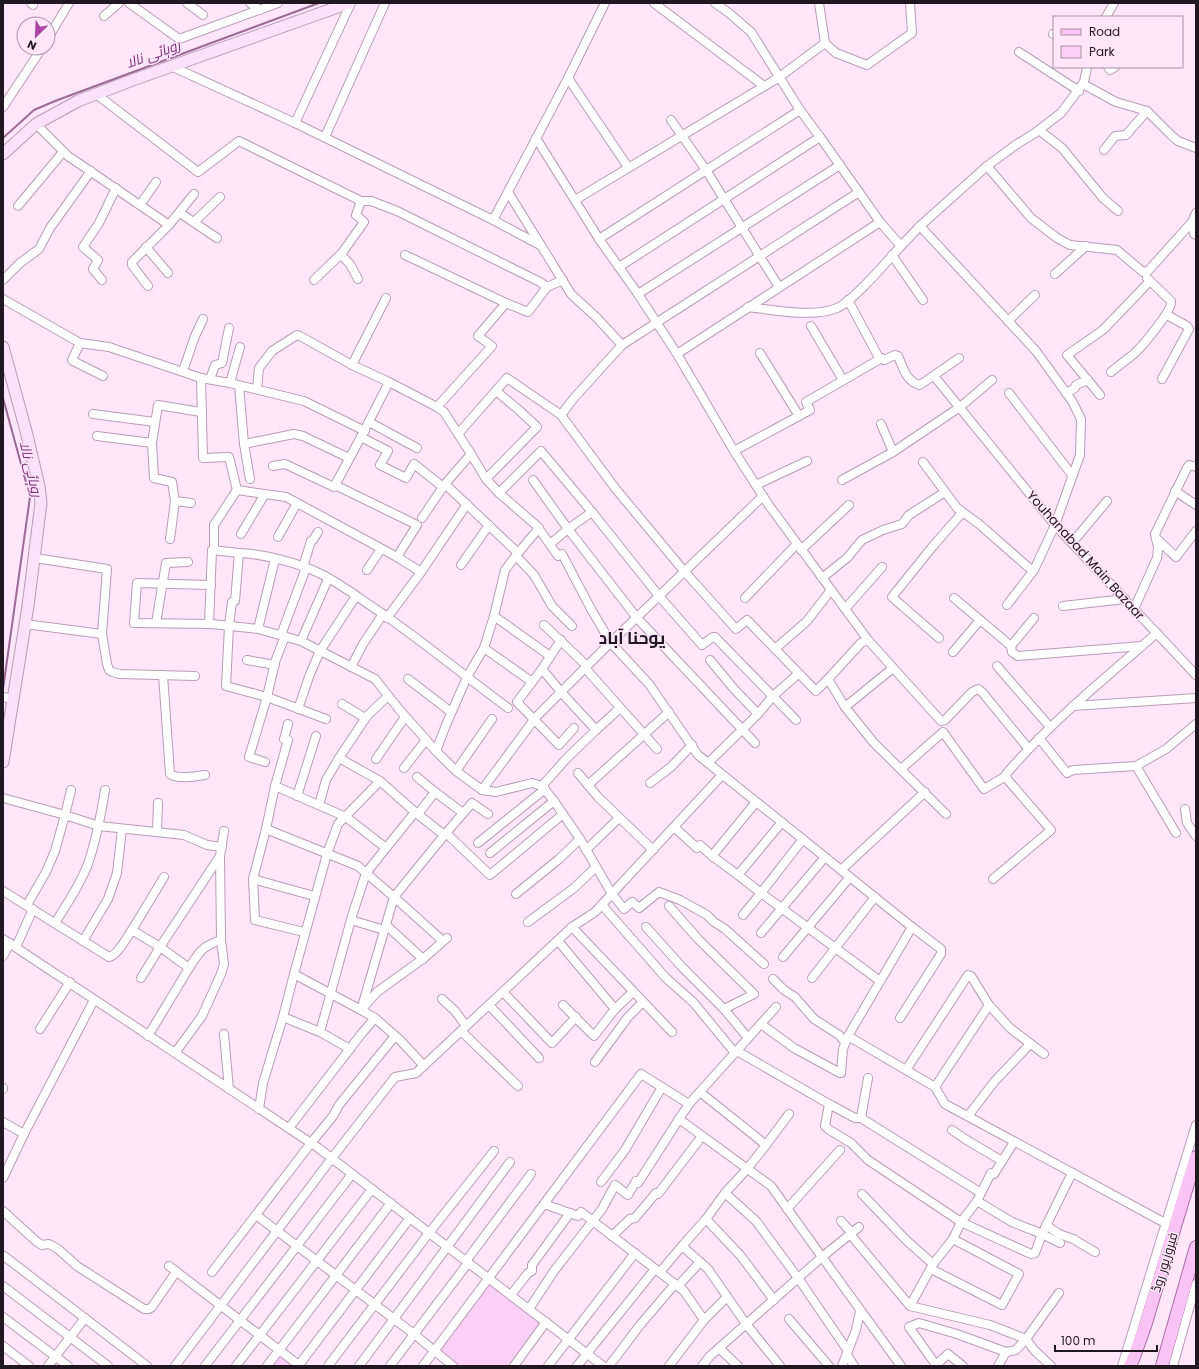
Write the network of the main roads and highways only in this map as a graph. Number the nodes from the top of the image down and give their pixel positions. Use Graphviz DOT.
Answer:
graph roads {
  1 [pos="1196,1157"];
  2 [pos="1196,1248"];
  3 [pos="1132,1363"];
  4 [pos="1162,1366"];
  1 -- 3 [label="main road, فیروزپور روڈ"];
  2 -- 4 [label="main road, فیروزپور روڈ"];
}
